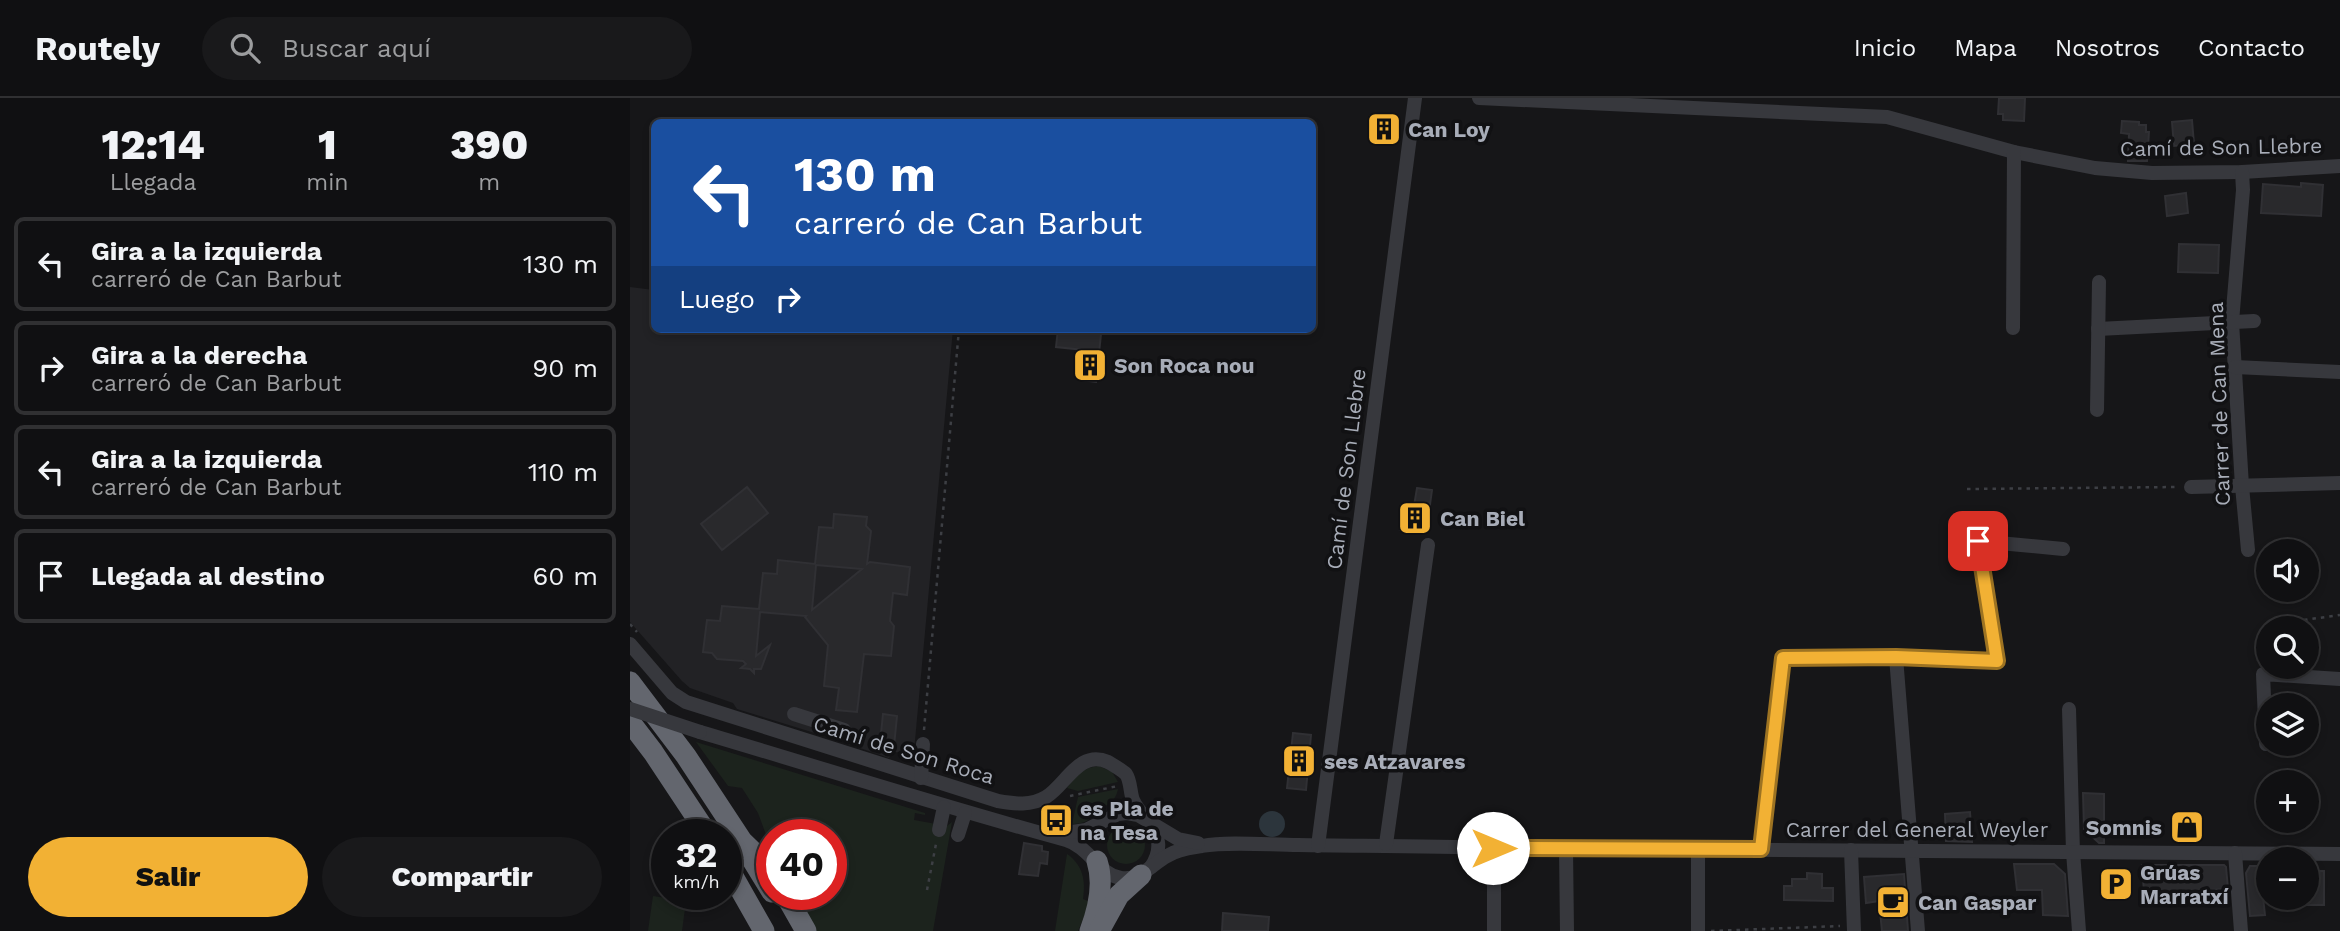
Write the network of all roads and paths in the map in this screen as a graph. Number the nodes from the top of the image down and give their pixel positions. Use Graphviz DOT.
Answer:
graph roads {
  1 [pos="1415,98"];
  2 [pos="1479,98"];
  3 [pos="1597,101"];
  4 [pos="1713,104"];
  5 [pos="2014,152"];
  6 [pos="2340,166"];
  7 [pos="2242,172"];
  8 [pos="2099,282"];
  9 [pos="2254,321"];
  10 [pos="2232,322"];
  11 [pos="2014,328"];
  12 [pos="2098,329"];
  13 [pos="959,333"];
  14 [pos="2235,367"];
  15 [pos="2340,372"];
  16 [pos="2097,410"];
  17 [pos="2340,484"];
  18 [pos="2242,486"];
  19 [pos="2191,487"];
  20 [pos="1967,489"];
  21 [pos="1428,545"];
  22 [pos="2063,549"];
  23 [pos="2248,550"];
  24 [pos="2340,615"];
  25 [pos="2319,618"];
  26 [pos="630,643"];
  27 [pos="1896,657"];
  28 [pos="2340,679"];
  29 [pos="630,682"];
  30 [pos="2264,693"];
  31 [pos="630,709"];
  32 [pos="2069,709"];
  33 [pos="794,714"];
  34 [pos="630,722"];
  35 [pos="827,725"];
  36 [pos="844,730"];
  37 [pos="630,733"];
  38 [pos="923,744"];
  39 [pos="826,748"];
  40 [pos="653,752"];
  41 [pos="898,754"];
  42 [pos="897,770"];
  43 [pos="1118,770"];
  44 [pos="921,778"];
  45 [pos="944,807"];
  46 [pos="965,813"];
  47 [pos="697,819"];
  48 [pos="727,819"];
  49 [pos="1147,820"];
  50 [pos="1105,821"];
  51 [pos="939,830"];
  52 [pos="1037,830"];
  53 [pos="958,835"];
  54 [pos="742,842"];
  55 [pos="742,843"];
  56 [pos="1206,845"];
  57 [pos="1386,845"];
  58 [pos="1318,846"];
  59 [pos="1493,848"];
  60 [pos="1566,848"];
  61 [pos="1698,849"];
  62 [pos="1761,849"];
  63 [pos="1851,850"];
  64 [pos="1911,850"];
  65 [pos="2073,852"];
  66 [pos="2235,853"];
  67 [pos="2340,853"];
  68 [pos="756,855"];
  69 [pos="1097,861"];
  70 [pos="756,866"];
  71 [pos="1146,871"];
  72 [pos="927,890"];
  73 [pos="742,892"];
  74 [pos="781,910"];
  75 [pos="794,910"];
  76 [pos="1854,928"];
  77 [pos="764,931"];
  78 [pos="793,931"];
  79 [pos="806,931"];
  80 [pos="1090,931"];
  81 [pos="1100,931"];
  82 [pos="1494,931"];
  83 [pos="1567,931"];
  84 [pos="1698,931"];
  85 [pos="1706,931"];
  86 [pos="1918,931"];
  87 [pos="2079,931"];
  88 [pos="2241,931"];
  1 -- 58 [label="street, Camí de Son Llebre"];
  2 -- 3 [label="street, Camí de Son Llebre"];
  3 -- 4 [label="street, Camí de Son Llebre"];
  4 -- 5 [label="street, Camí de Son Llebre"];
  5 -- 7 [label="street, Camí de Son Llebre"];
  5 -- 11 [label="street"];
  6 -- 7 [label="street, Camí de Son Llebre"];
  7 -- 10 [label="street, Carrer de Can Mena"];
  8 -- 12 [label="street"];
  9 -- 10 [label="street"];
  10 -- 12 [label="street"];
  10 -- 14 [label="street, Carrer de Can Mena"];
  12 -- 16 [label="street"];
  13 -- 38 [label="path"];
  14 -- 15 [label="street"];
  14 -- 18 [label="street, Carrer de Can Mena"];
  17 -- 18 [label="street"];
  18 -- 19 [label="street"];
  18 -- 23 [label="street, Carrer de Can Mena"];
  19 -- 20 [label="path"];
  21 -- 57 [label="street"];
  22 -- 27 [label="street"];
  24 -- 25 [label="path"];
  26 -- 39 [label="street, Camí de Son Roca"];
  27 -- 62 [label="street"];
  27 -- 64 [label="street"];
  28 -- 30 [label="street"];
  29 -- 48 [label="highway"];
  31 -- 45 [label="street, bridge"];
  32 -- 65 [label="street"];
  33 -- 35 [label="street"];
  34 -- 40 [label="highway"];
  35 -- 36 [label="street"];
  35 -- 39 [label="street"];
  37 -- 40 [label="highway"];
  38 -- 44 [label="street"];
  39 -- 42 [label="street, Camí de Son Roca"];
  40 -- 47 [label="highway"];
  41 -- 42 [label="street"];
  42 -- 44 [label="street, Camí de Son Roca"];
  43 -- 44 [label="street, Camí de Son Roca"];
  43 -- 49 [label="street"];
  43 -- 50 [label="street"];
  45 -- 46 [label="street"];
  45 -- 51 [label="street"];
  46 -- 52 [label="street"];
  46 -- 53 [label="street"];
  49 -- 50 [label="street"];
  49 -- 56 [label="street"];
  49 -- 71 [label="street"];
  50 -- 52 [label="street"];
  50 -- 69 [label="street"];
  51 -- 72 [label="path"];
  52 -- 69 [label="street"];
  54 -- 68 [label="highway"];
  55 -- 70 [label="highway"];
  56 -- 58 [label="street, Carrer del General Weyler"];
  56 -- 71 [label="street"];
  57 -- 58 [label="street, Carrer del General Weyler"];
  57 -- 59 [label="street, Carrer del General Weyler"];
  59 -- 60 [label="street, Carrer del General Weyler"];
  59 -- 82 [label="street"];
  60 -- 61 [label="street, Carrer del General Weyler"];
  60 -- 83 [label="street"];
  61 -- 62 [label="street, Carrer del General Weyler"];
  61 -- 84 [label="street"];
  62 -- 63 [label="street, Carrer del General Weyler"];
  63 -- 64 [label="street, Carrer del General Weyler"];
  63 -- 76 [label="street"];
  64 -- 65 [label="street, Carrer del General Weyler"];
  64 -- 86 [label="street"];
  65 -- 66 [label="street, Carrer del General Weyler"];
  65 -- 87 [label="street"];
  66 -- 67 [label="street, Carrer del General Weyler"];
  66 -- 88 [label="street"];
  69 -- 71 [label="street"];
  69 -- 80 [label="highway"];
  71 -- 81 [label="highway"];
  73 -- 77 [label="highway"];
  74 -- 78 [label="highway"];
  75 -- 79 [label="highway"];
  76 -- 85 [label="path"];
}
